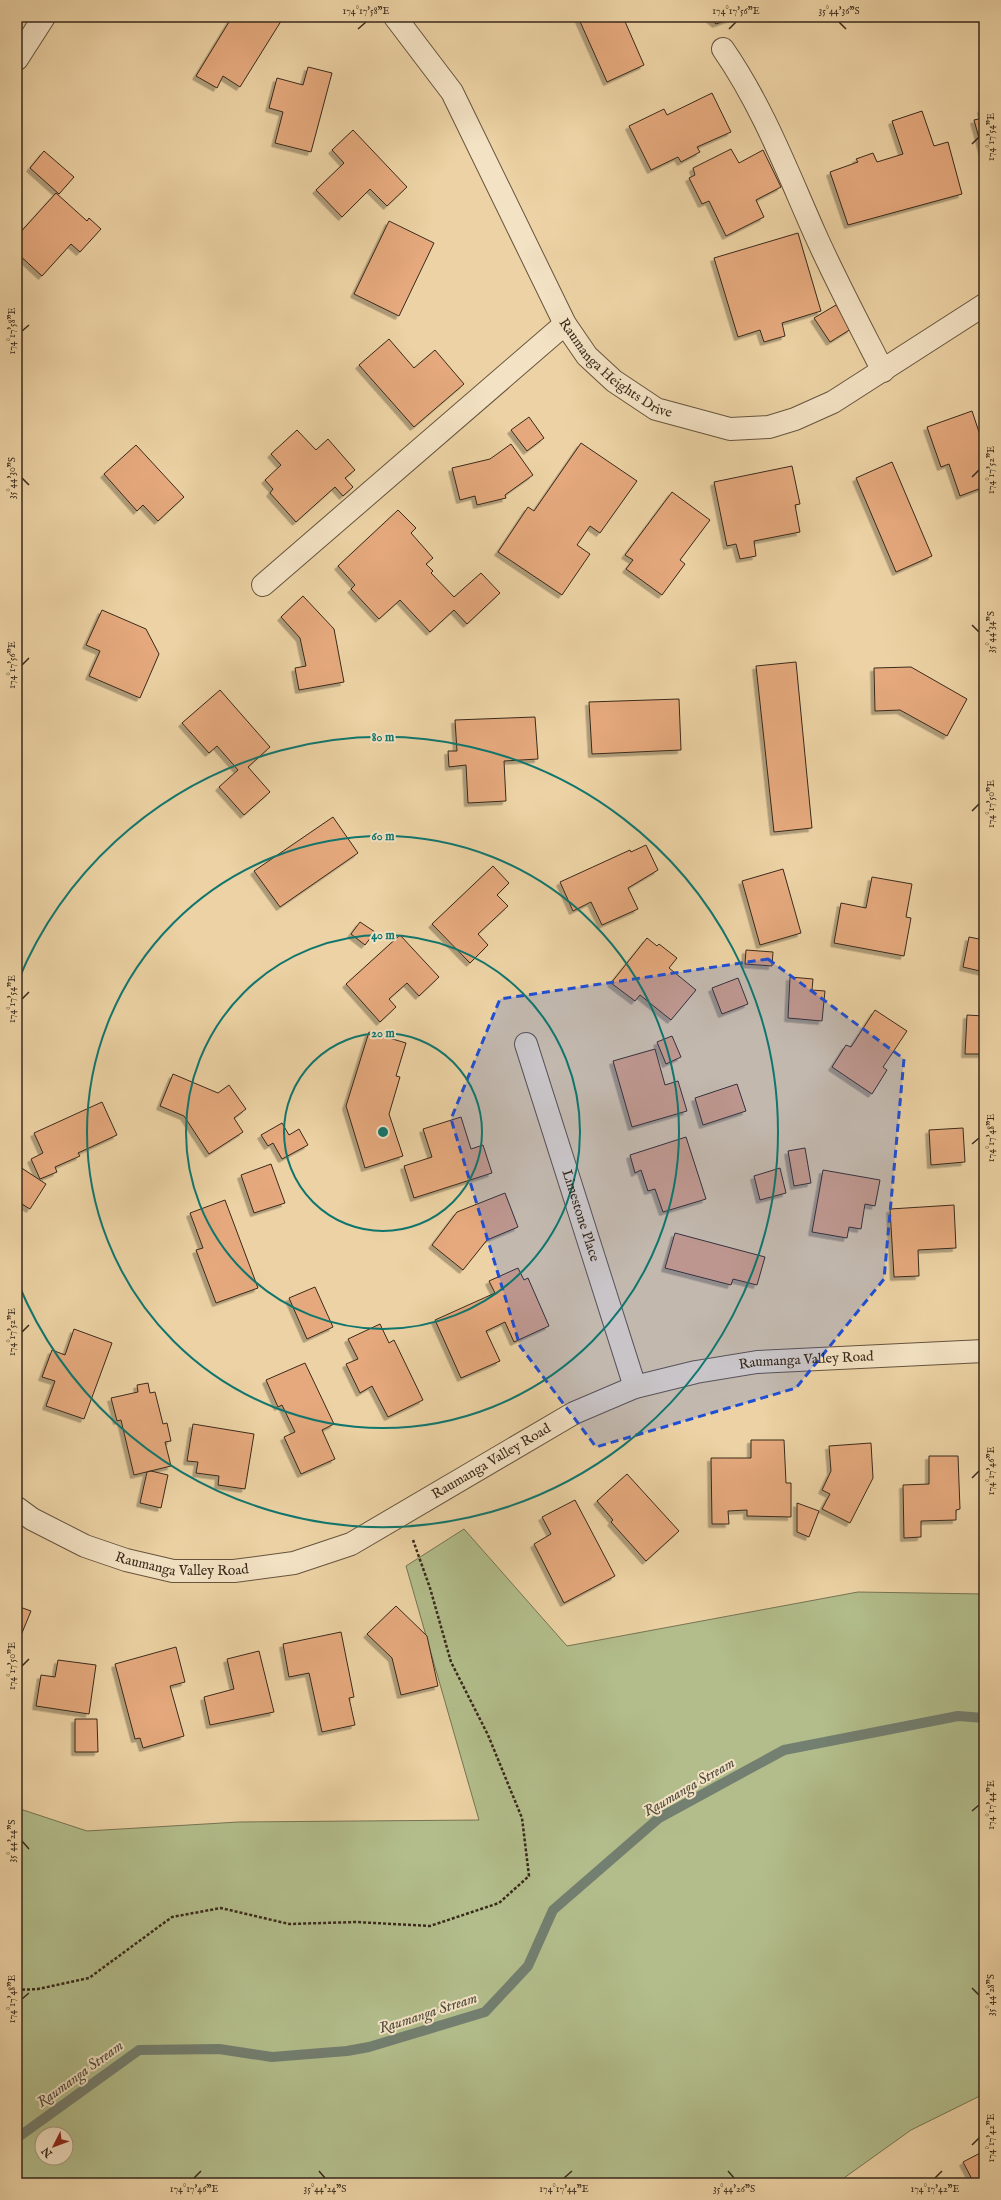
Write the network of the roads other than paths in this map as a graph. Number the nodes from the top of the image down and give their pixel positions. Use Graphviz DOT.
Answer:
graph roads {
  1 [pos="44,17"];
  2 [pos="395,17"];
  3 [pos="723,49"];
  4 [pos="17,59"];
  5 [pos="984,305"];
  6 [pos="566,324"];
  7 [pos="883,371"];
  8 [pos="263,585"];
  9 [pos="526,1044"];
  10 [pos="984,1351"];
  11 [pos="635,1387"];
  12 [pos="17,1508"];
  1 -- 4 [label="street"];
  2 -- 6 [label="street, Raumanga Heights Drive"];
  3 -- 7 [label="street"];
  5 -- 7 [label="street, Raumanga Heights Drive"];
  6 -- 7 [label="street, Raumanga Heights Drive"];
  6 -- 8 [label="street"];
  9 -- 11 [label="street, Limestone Place"];
  10 -- 11 [label="street, Raumanga Valley Road"];
  11 -- 12 [label="street, Raumanga Valley Road"];
}
